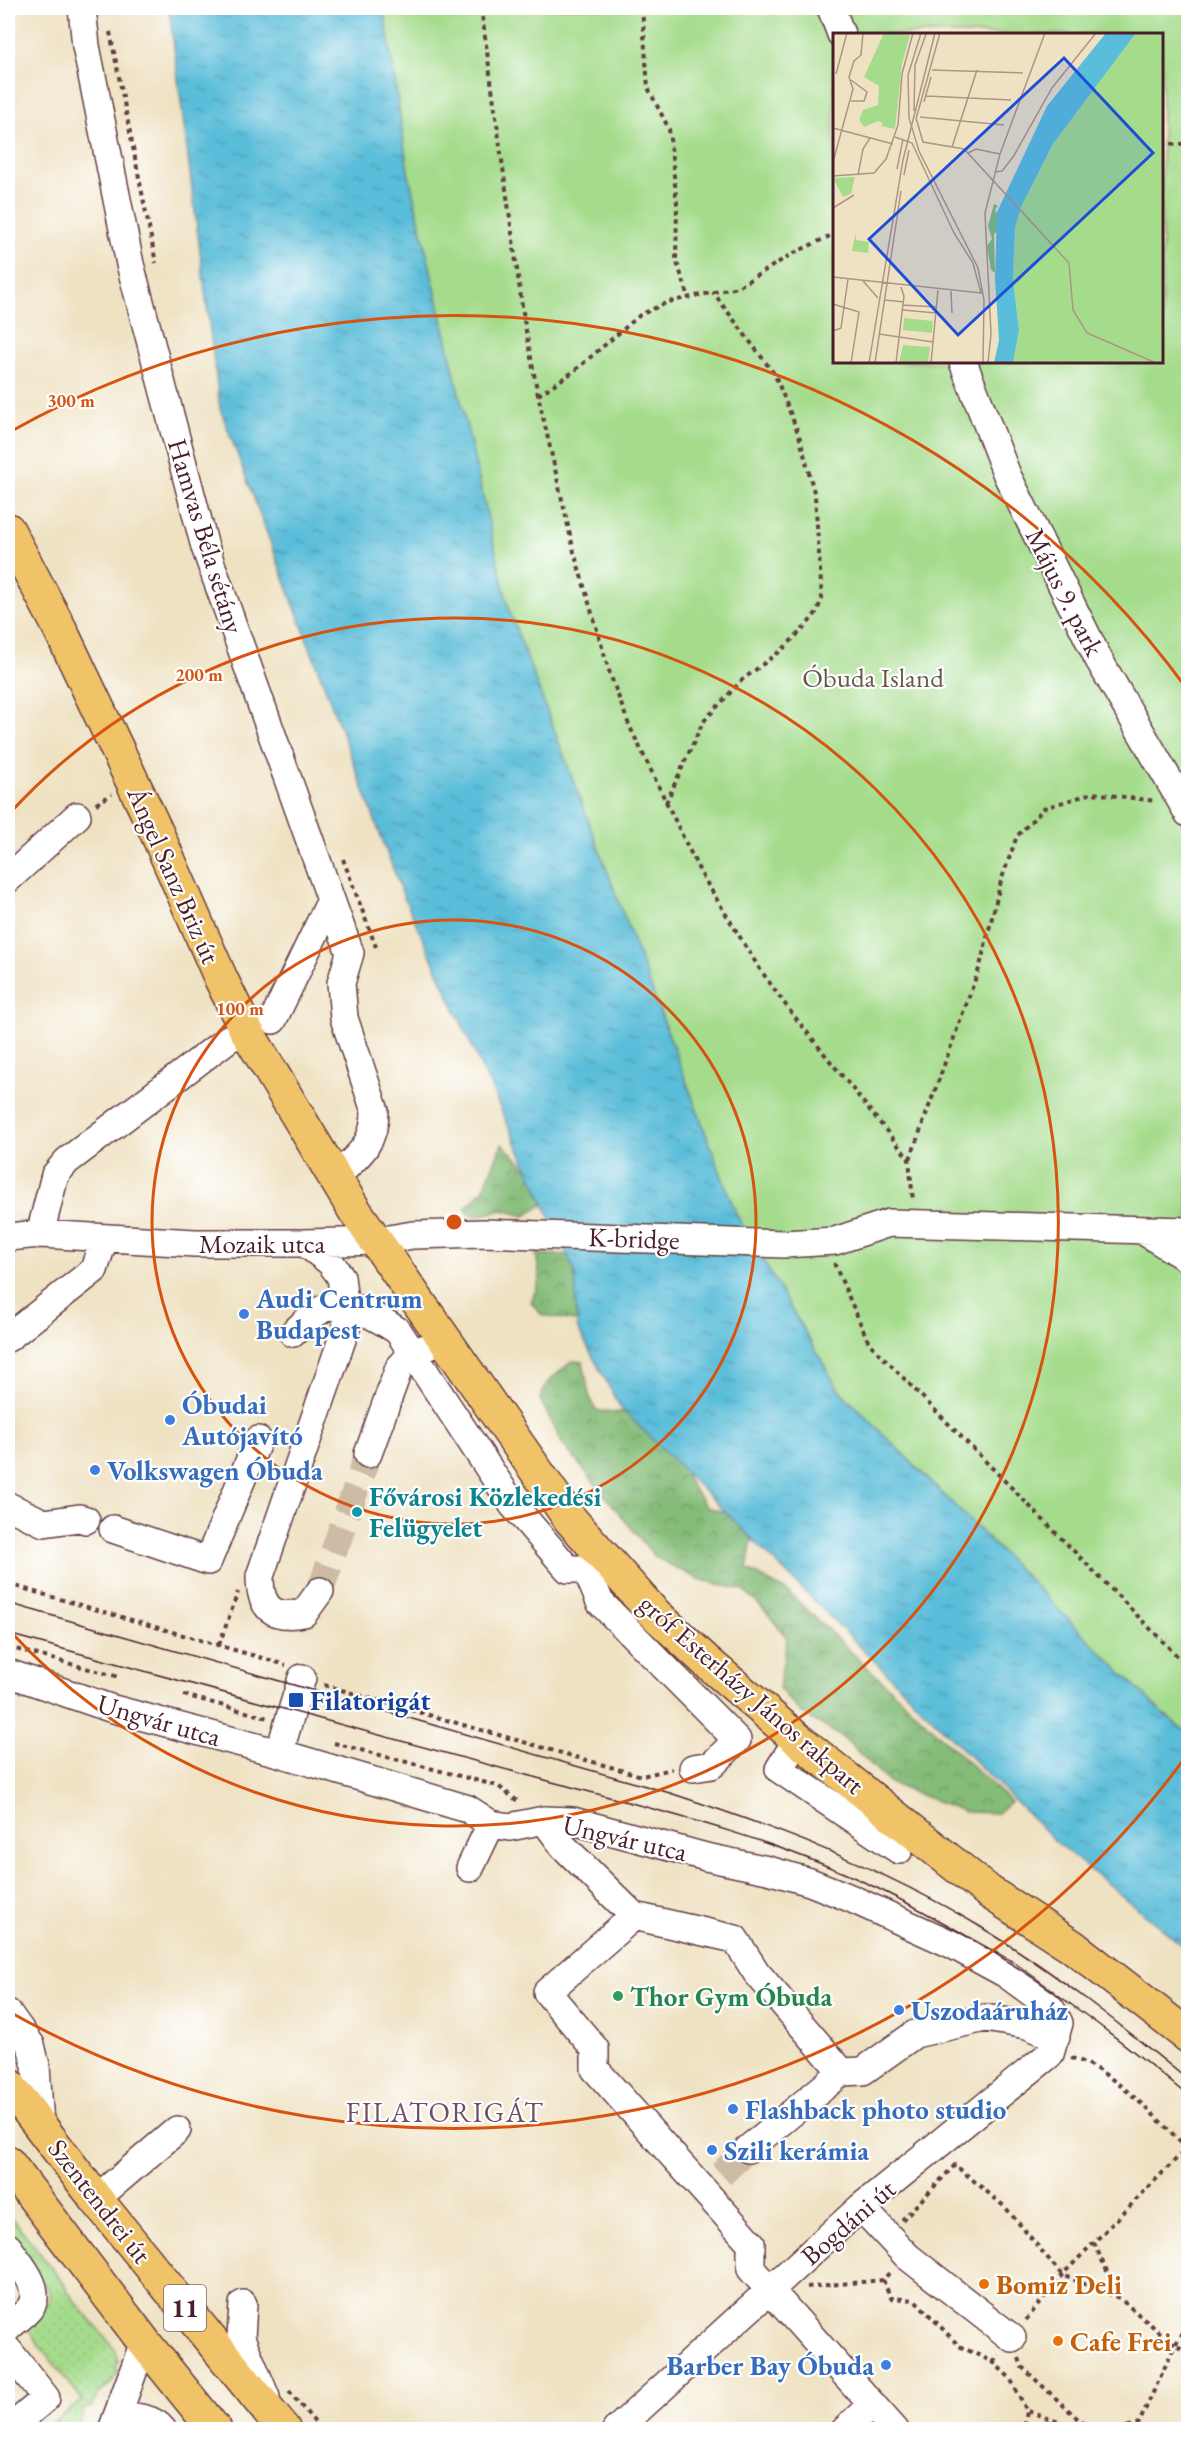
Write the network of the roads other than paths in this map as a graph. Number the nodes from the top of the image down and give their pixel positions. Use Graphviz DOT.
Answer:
graph roads {
  1 [pos="82,8"];
  2 [pos="831,8"];
  3 [pos="841,33"];
  4 [pos="963,363"];
  5 [pos="8,530"];
  6 [pos="1187,811"];
  7 [pos="77,816"];
  8 [pos="8,879"];
  9 [pos="331,900"];
  10 [pos="260,1025"];
  11 [pos="334,1178"];
  12 [pos="1141,1229"];
  13 [pos="1188,1231"];
  14 [pos="484,1233"];
  15 [pos="40,1234"];
  16 [pos="8,1237"];
  17 [pos="104,1238"];
  18 [pos="376,1240"];
  19 [pos="305,1243"];
  20 [pos="1188,1259"];
  21 [pos="345,1305"];
  22 [pos="293,1333"];
  23 [pos="444,1337"];
  24 [pos="8,1338"];
  25 [pos="414,1355"];
  26 [pos="258,1440"];
  27 [pos="368,1454"];
  28 [pos="8,1506"];
  29 [pos="86,1520"];
  30 [pos="113,1529"];
  31 [pos="593,1562"];
  32 [pos="320,1591"];
  33 [pos="8,1673"];
  34 [pos="302,1678"];
  35 [pos="796,1738"];
  36 [pos="279,1753"];
  37 [pos="693,1768"];
  38 [pos="544,1820"];
  39 [pos="491,1824"];
  40 [pos="899,1850"];
  41 [pos="470,1868"];
  42 [pos="634,1916"];
  43 [pos="8,2013"];
  44 [pos="1188,2036"];
  45 [pos="1053,2045"];
  46 [pos="842,2072"];
  47 [pos="8,2084"];
  48 [pos="40,2124"];
  49 [pos="177,2130"];
  50 [pos="748,2149"];
  51 [pos="8,2163"];
  52 [pos="96,2199"];
  53 [pos="861,2207"];
  54 [pos="8,2247"];
  55 [pos="770,2290"];
  56 [pos="243,2304"];
  57 [pos="8,2328"];
  58 [pos="1012,2338"];
  59 [pos="144,2342"];
  60 [pos="8,2350"];
  61 [pos="872,2404"];
  62 [pos="115,2423"];
  63 [pos="279,2424"];
  64 [pos="8,2430"];
  65 [pos="163,2430"];
  66 [pos="215,2430"];
  67 [pos="616,2430"];
  68 [pos="845,2430"];
  69 [pos="895,2430"];
  1 -- 9 [label="street, Hamvas Béla sétány"];
  2 -- 3 [label="street"];
  4 -- 6 [label="street, Május 9. park"];
  5 -- 10 [label="main road, Ángel Sanz Briz út"];
  7 -- 8 [label="street"];
  9 -- 10 [label="street"];
  9 -- 11 [label="street, Hamvas Béla sétány"];
  10 -- 11 [label="main road, Ángel Sanz Briz út"];
  10 -- 15 [label="street"];
  11 -- 18 [label="main road, Ángel Sanz Briz út"];
  12 -- 13 [label="street, K-bridge"];
  12 -- 14 [label="street, K-bridge"];
  12 -- 20 [label="street"];
  14 -- 18 [label="street, Mozaik utca"];
  15 -- 16 [label="street, Mozaik utca"];
  15 -- 17 [label="street, Mozaik utca"];
  17 -- 19 [label="street, Mozaik utca"];
  17 -- 24 [label="street"];
  18 -- 19 [label="street, Mozaik utca"];
  18 -- 23 [label="main road, gróf Esterházy János rakpart"];
  19 -- 21 [label="street"];
  21 -- 22 [label="street"];
  21 -- 25 [label="street"];
  21 -- 32 [label="street"];
  23 -- 25 [label="street"];
  23 -- 31 [label="main road, gróf Esterházy János rakpart"];
  25 -- 27 [label="street"];
  25 -- 31 [label="street"];
  26 -- 30 [label="street"];
  28 -- 29 [label="street"];
  31 -- 35 [label="main road, gróf Esterházy János rakpart"];
  31 -- 37 [label="street"];
  33 -- 36 [label="street, Ungvár utca"];
  34 -- 36 [label="street"];
  35 -- 40 [label="street"];
  35 -- 44 [label="main road, gróf Esterházy János rakpart"];
  36 -- 39 [label="street, Ungvár utca"];
  38 -- 39 [label="street, Ungvár utca"];
  38 -- 42 [label="street"];
  38 -- 45 [label="street, Ungvár utca"];
  39 -- 41 [label="street"];
  42 -- 46 [label="street"];
  42 -- 55 [label="street"];
  43 -- 48 [label="street"];
  45 -- 46 [label="street"];
  45 -- 53 [label="street, Bogdáni út"];
  46 -- 50 [label="street"];
  47 -- 48 [label="main road, Szentendrei út / 11"];
  48 -- 52 [label="main road, Szentendrei út / 11"];
  49 -- 52 [label="street"];
  51 -- 59 [label="main road, Szentendrei út / 11"];
  52 -- 63 [label="main road, Szentendrei út / 11"];
  53 -- 55 [label="street, Bogdáni út"];
  53 -- 58 [label="street"];
  54 -- 57 [label="street"];
  55 -- 61 [label="street"];
  55 -- 67 [label="street, Bogdáni út"];
  56 -- 63 [label="street"];
  59 -- 62 [label="street"];
  59 -- 66 [label="main road, Szentendrei út / 11"];
  60 -- 64 [label="street"];
  61 -- 68 [label="street"];
  61 -- 69 [label="street"];
  62 -- 65 [label="street"];
}
